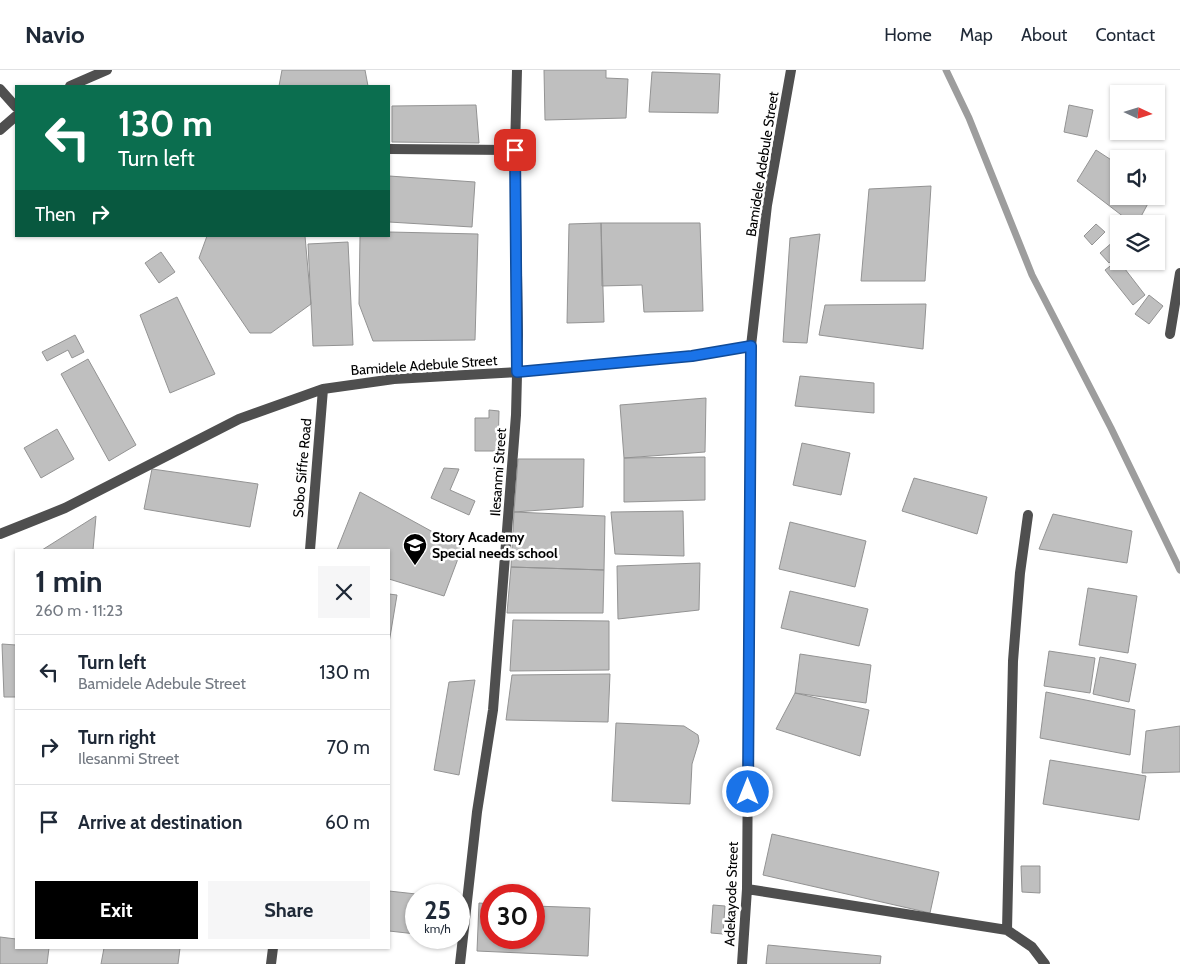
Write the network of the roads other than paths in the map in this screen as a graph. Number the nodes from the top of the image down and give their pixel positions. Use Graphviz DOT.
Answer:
graph roads {
  1 [pos="107,70"];
  2 [pos="516,70"];
  3 [pos="791,70"];
  4 [pos="72,85"];
  5 [pos="0,89"];
  6 [pos="15,106"];
  7 [pos="15,117"];
  8 [pos="0,130"];
  9 [pos="390,149"];
  10 [pos="515,150"];
  11 [pos="1180,273"];
  12 [pos="1170,334"];
  13 [pos="751,346"];
  14 [pos="517,372"];
  15 [pos="323,389"];
  16 [pos="1028,515"];
  17 [pos="0,534"];
  18 [pos="310,549"];
  19 [pos="747,888"];
  20 [pos="1007,930"];
  21 [pos="273,949"];
  22 [pos="272,964"];
  23 [pos="460,964"];
  24 [pos="742,964"];
  25 [pos="1045,964"];
  1 -- 4 [label="street"];
  2 -- 10 [label="street, Ilesanmi Street"];
  3 -- 13 [label="street, Bamidele Adebule Street"];
  5 -- 6 [label="street"];
  7 -- 8 [label="street"];
  9 -- 10 [label="street"];
  10 -- 14 [label="street, Ilesanmi Street"];
  11 -- 12 [label="street"];
  13 -- 14 [label="street, Bamidele Adebule Street"];
  13 -- 19 [label="street, Adekayode Street"];
  14 -- 15 [label="street, Bamidele Adebule Street"];
  14 -- 23 [label="street, Ilesanmi Street"];
  15 -- 17 [label="street, Bamidele Adebule Street"];
  15 -- 18 [label="street, Sobo Siffre Road"];
  16 -- 20 [label="street"];
  19 -- 20 [label="street"];
  19 -- 24 [label="street, Adekayode Street"];
  20 -- 25 [label="street"];
  21 -- 22 [label="street"];
}
